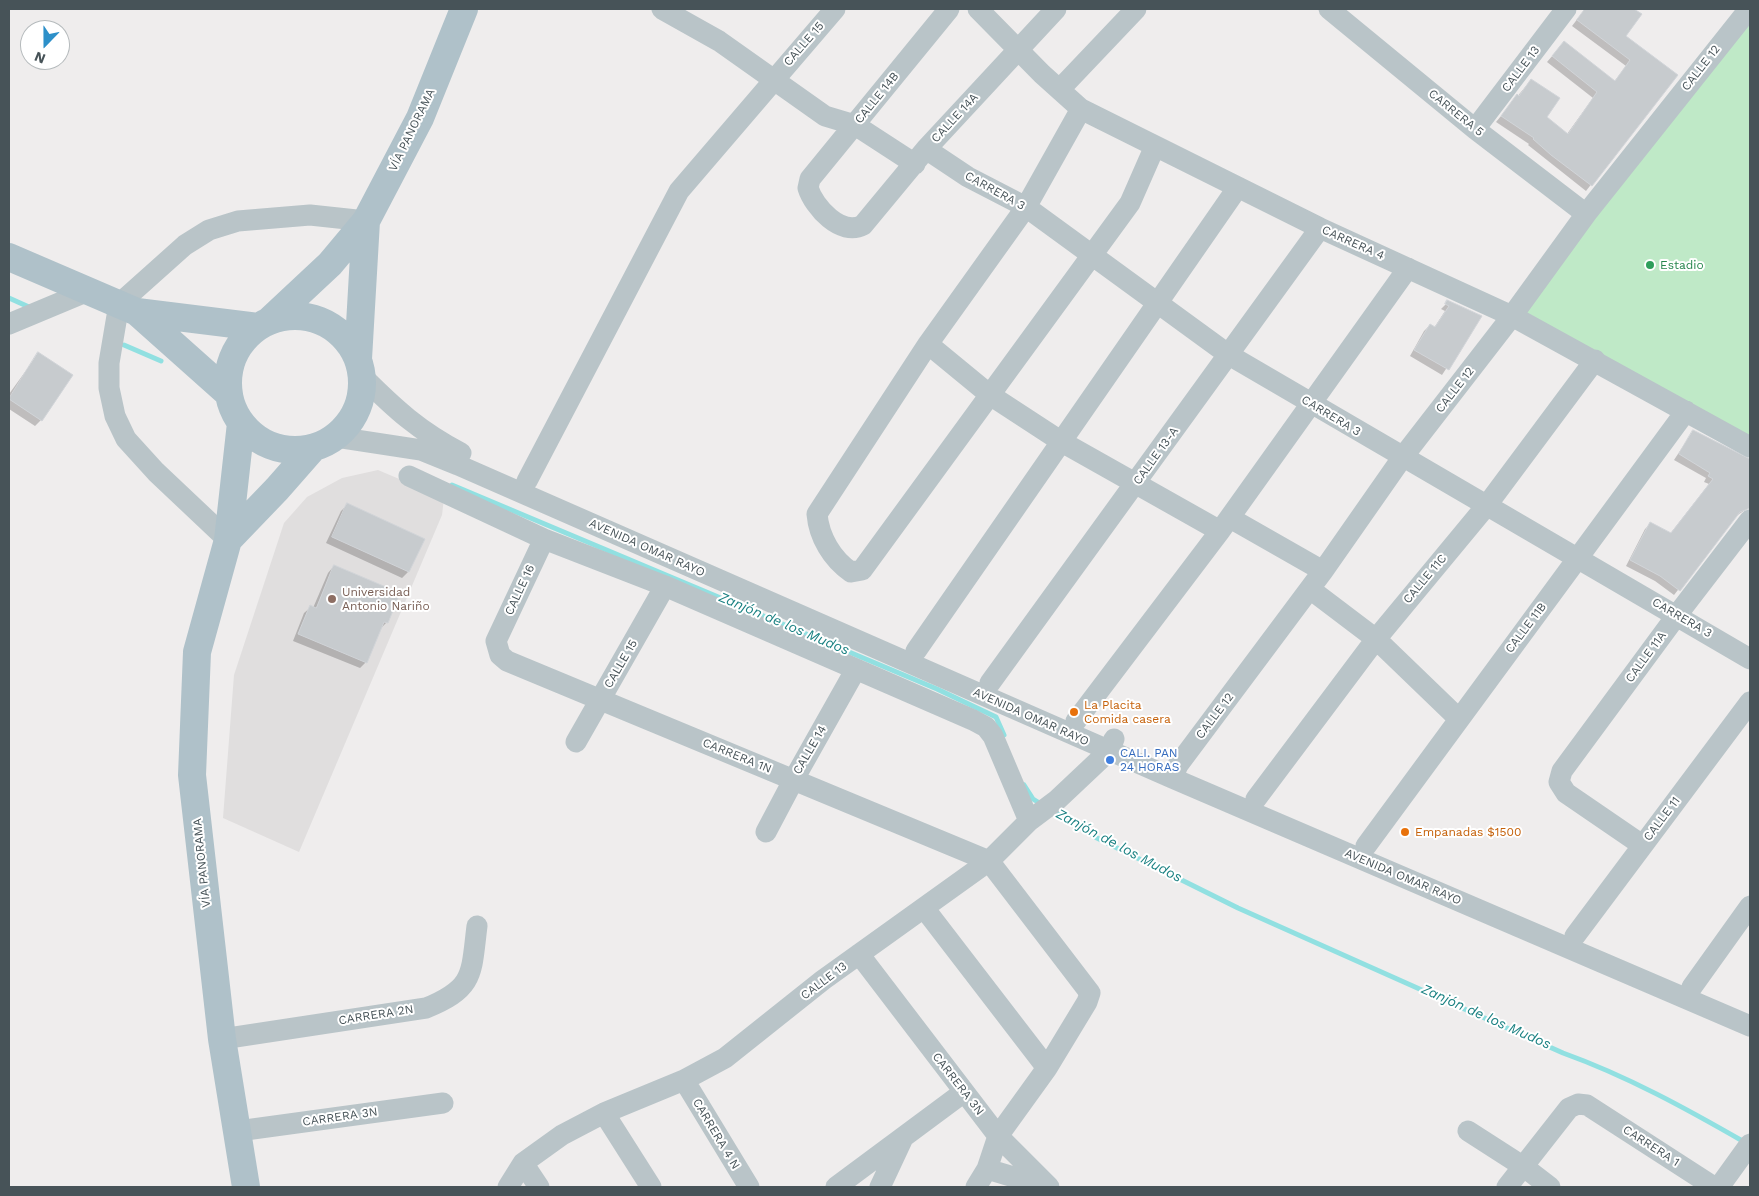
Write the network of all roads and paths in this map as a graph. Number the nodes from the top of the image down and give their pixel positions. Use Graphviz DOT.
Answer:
graph roads {
  1 [pos="464,9"];
  2 [pos="662,9"];
  3 [pos="835,9"];
  4 [pos="949,9"];
  5 [pos="978,9"];
  6 [pos="1056,9"];
  7 [pos="1136,9"];
  8 [pos="1329,9"];
  9 [pos="1566,9"];
  10 [pos="1749,9"];
  11 [pos="1020,50"];
  12 [pos="774,80"];
  13 [pos="1060,89"];
  14 [pos="1081,109"];
  15 [pos="855,125"];
  16 [pos="1475,129"];
  17 [pos="1155,146"];
  18 [pos="921,157"];
  19 [pos="1238,187"];
  20 [pos="1026,207"];
  21 [pos="1586,214"];
  22 [pos="366,221"];
  23 [pos="1320,228"];
  24 [pos="856,229"];
  25 [pos="1090,256"];
  26 [pos="9,257"];
  27 [pos="1408,268"];
  28 [pos="88,291"];
  29 [pos="1158,304"];
  30 [pos="128,308"];
  31 [pos="1512,316"];
  32 [pos="9,324"];
  33 [pos="264,324"];
  34 [pos="928,344"];
  35 [pos="1229,355"];
  36 [pos="1595,360"];
  37 [pos="360,368"];
  38 [pos="228,394"];
  39 [pos="990,395"];
  40 [pos="1310,404"];
  41 [pos="1686,411"];
  42 [pos="241,423"];
  43 [pos="324,442"];
  44 [pos="1062,442"];
  45 [pos="1750,448"];
  46 [pos="1402,458"];
  47 [pos="408,476"];
  48 [pos="526,481"];
  49 [pos="1136,484"];
  50 [pos="1487,505"];
  51 [pos="1750,520"];
  52 [pos="1225,524"];
  53 [pos="544,539"];
  54 [pos="228,540"];
  55 [pos="1578,558"];
  56 [pos="1323,571"];
  57 [pos="665,586"];
  58 [pos="1310,589"];
  59 [pos="1676,615"];
  60 [pos="1376,638"];
  61 [pos="496,641"];
  62 [pos="916,651"];
  63 [pos="1750,659"];
  64 [pos="856,669"];
  65 [pos="990,683"];
  66 [pos="600,701"];
  67 [pos="1750,702"];
  68 [pos="1459,719"];
  69 [pos="1076,721"];
  70 [pos="576,742"];
  71 [pos="1112,744"];
  72 [pos="1175,772"];
  73 [pos="794,779"];
  74 [pos="1256,799"];
  75 [pos="1042,810"];
  76 [pos="766,832"];
  77 [pos="1642,845"];
  78 [pos="1366,846"];
  79 [pos="989,861"];
  80 [pos="1750,906"];
  81 [pos="924,908"];
  82 [pos="477,926"];
  83 [pos="1576,936"];
  84 [pos="859,954"];
  85 [pos="1692,987"];
  86 [pos="1750,1012"];
  87 [pos="1750,1026"];
  88 [pos="222,1039"];
  89 [pos="1047,1068"];
  90 [pos="684,1080"];
  91 [pos="964,1092"];
  92 [pos="443,1103"];
  93 [pos="604,1113"];
  94 [pos="1468,1131"];
  95 [pos="238,1132"];
  96 [pos="998,1136"];
  97 [pos="904,1137"];
  98 [pos="1748,1147"];
  99 [pos="524,1163"];
  100 [pos="1524,1167"];
  101 [pos="987,1168"];
  102 [pos="246,1187"];
  103 [pos="508,1187"];
  104 [pos="539,1187"];
  105 [pos="651,1187"];
  106 [pos="749,1187"];
  107 [pos="836,1187"];
  108 [pos="880,1187"];
  109 [pos="976,1187"];
  110 [pos="1048,1187"];
  111 [pos="1507,1187"];
  112 [pos="1550,1187"];
  113 [pos="1714,1187"];
  114 [pos="1719,1187"];
  1 -- 22 [label="main road, VÍA PANORAMA"];
  2 -- 12 [label="street, CARRERA 3"];
  3 -- 12 [label="street, CALLE 15"];
  4 -- 15 [label="street, CALLE 14B"];
  5 -- 11 [label="street, CARRERA 4"];
  6 -- 11 [label="street, CALLE 14A"];
  7 -- 13 [label="street"];
  8 -- 16 [label="street, CARRERA 5"];
  9 -- 16 [label="street, CALLE 13"];
  10 -- 21 [label="street, CALLE 12"];
  11 -- 13 [label="street, CARRERA 4"];
  11 -- 18 [label="street, CALLE 14A"];
  12 -- 15 [label="street, CARRERA 3"];
  12 -- 48 [label="street, CALLE 15"];
  13 -- 14 [label="street, CARRERA 4"];
  14 -- 17 [label="street, CARRERA 4"];
  14 -- 20 [label="street"];
  15 -- 18 [label="street, CARRERA 3"];
  15 -- 24 [label="street, CALLE 14B"];
  16 -- 21 [label="street, CARRERA 5"];
  17 -- 19 [label="street, CARRERA 4"];
  17 -- 25 [label="street"];
  18 -- 20 [label="street, CARRERA 3"];
  18 -- 24 [label="street, CALLE 14A"];
  19 -- 23 [label="street, CARRERA 4"];
  19 -- 29 [label="street"];
  20 -- 25 [label="street, CARRERA 3"];
  20 -- 34 [label="street"];
  21 -- 31 [label="street, CALLE 12"];
  22 -- 30 [label="street"];
  22 -- 33 [label="main road, VÍA PANORAMA"];
  22 -- 37 [label="main road, VÍA PANORAMA"];
  23 -- 27 [label="street, CARRERA 4"];
  23 -- 35 [label="street, CALLE 13-A"];
  25 -- 29 [label="street, CARRERA 3"];
  25 -- 39 [label="street"];
  26 -- 28 [label="main road"];
  27 -- 31 [label="street, CARRERA 4"];
  27 -- 40 [label="street"];
  28 -- 30 [label="main road"];
  28 -- 32 [label="street"];
  29 -- 35 [label="street, CARRERA 3"];
  29 -- 44 [label="street"];
  30 -- 33 [label="main road"];
  30 -- 38 [label="main road"];
  30 -- 54 [label="street"];
  31 -- 36 [label="street, CARRERA 4"];
  31 -- 46 [label="street, CALLE 12"];
  33 -- 37 [label="main road"];
  33 -- 38 [label="main road"];
  34 -- 39 [label="street"];
  34 -- 39 [label="street"];
  35 -- 40 [label="street, CARRERA 3"];
  35 -- 49 [label="street, CALLE 13-A"];
  36 -- 41 [label="street, CARRERA 4"];
  36 -- 50 [label="street, CALLE 11C"];
  37 -- 43 [label="main road"];
  37 -- 48 [label="street, AVENIDA OMAR RAYO"];
  38 -- 42 [label="main road"];
  39 -- 44 [label="street"];
  40 -- 46 [label="street, CARRERA 3"];
  40 -- 52 [label="street"];
  41 -- 45 [label="street, CARRERA 4"];
  41 -- 55 [label="street, CALLE 11B"];
  42 -- 43 [label="main road"];
  42 -- 54 [label="main road, VÍA PANORAMA"];
  43 -- 54 [label="main road, VÍA PANORAMA"];
  43 -- 71 [label="street, AVENIDA OMAR RAYO"];
  44 -- 49 [label="street"];
  44 -- 62 [label="street"];
  46 -- 50 [label="street, CARRERA 3"];
  46 -- 56 [label="street, CALLE 12"];
  47 -- 53 [label="street"];
  48 -- 62 [label="street, AVENIDA OMAR RAYO"];
  49 -- 52 [label="street"];
  49 -- 65 [label="street, CALLE 13-A"];
  50 -- 55 [label="street, CARRERA 3"];
  50 -- 60 [label="street, CALLE 11C"];
  51 -- 59 [label="street, CALLE 11A"];
  52 -- 56 [label="street"];
  52 -- 69 [label="street"];
  53 -- 57 [label="street"];
  53 -- 61 [label="street, CALLE 16"];
  54 -- 88 [label="main road, VÍA PANORAMA"];
  55 -- 59 [label="street, CARRERA 3"];
  55 -- 68 [label="street, CALLE 11B"];
  56 -- 58 [label="street, CALLE 12"];
  57 -- 64 [label="street"];
  57 -- 66 [label="street, CALLE 15"];
  58 -- 60 [label="street"];
  58 -- 72 [label="street, CALLE 12"];
  59 -- 63 [label="street, CARRERA 3"];
  59 -- 77 [label="street, CALLE 11A"];
  60 -- 68 [label="street"];
  60 -- 74 [label="street, CALLE 11C"];
  61 -- 66 [label="street, CARRERA 1N"];
  62 -- 65 [label="street, AVENIDA OMAR RAYO"];
  64 -- 73 [label="street, CALLE 14"];
  64 -- 75 [label="street"];
  65 -- 69 [label="street, AVENIDA OMAR RAYO"];
  66 -- 70 [label="street, CALLE 15"];
  66 -- 73 [label="street, CARRERA 1N"];
  67 -- 77 [label="street, CALLE 11"];
  68 -- 78 [label="street, CALLE 11B"];
  69 -- 71 [label="street, AVENIDA OMAR RAYO"];
  71 -- 72 [label="street, AVENIDA OMAR RAYO"];
  71 -- 75 [label="street, CALLE 13"];
  72 -- 74 [label="street, AVENIDA OMAR RAYO"];
  72 -- 87 [label="street, AVENIDA OMAR RAYO"];
  73 -- 76 [label="street, CALLE 14"];
  73 -- 79 [label="street, CARRERA 1N"];
  74 -- 78 [label="street, AVENIDA OMAR RAYO"];
  75 -- 79 [label="street, CALLE 13"];
  77 -- 83 [label="street, CALLE 11"];
  78 -- 83 [label="street, AVENIDA OMAR RAYO"];
  79 -- 81 [label="street, CALLE 13"];
  79 -- 89 [label="street"];
  80 -- 85 [label="street"];
  81 -- 84 [label="street, CALLE 13"];
  81 -- 89 [label="street"];
  82 -- 88 [label="street, CARRERA 2N"];
  83 -- 85 [label="street, AVENIDA OMAR RAYO"];
  84 -- 90 [label="street, CALLE 13"];
  84 -- 91 [label="street, CARRERA 3N"];
  85 -- 86 [label="street, AVENIDA OMAR RAYO"];
  88 -- 95 [label="main road, VÍA PANORAMA"];
  89 -- 96 [label="street"];
  90 -- 93 [label="street, CALLE 13"];
  90 -- 106 [label="street, CARRERA 4 N"];
  91 -- 96 [label="street, CARRERA 3N"];
  91 -- 97 [label="street"];
  92 -- 95 [label="street, CARRERA 3N"];
  93 -- 99 [label="street, CALLE 13"];
  93 -- 105 [label="street"];
  94 -- 100 [label="street"];
  95 -- 102 [label="main road, VÍA PANORAMA"];
  96 -- 101 [label="street"];
  96 -- 110 [label="street"];
  97 -- 107 [label="street"];
  97 -- 108 [label="street"];
  98 -- 114 [label="street"];
  99 -- 103 [label="street, CALLE 13"];
  99 -- 104 [label="street"];
  100 -- 111 [label="street"];
  100 -- 112 [label="street"];
  100 -- 113 [label="street, CARRERA 1"];
  101 -- 109 [label="street"];
  101 -- 110 [label="street"];
}
